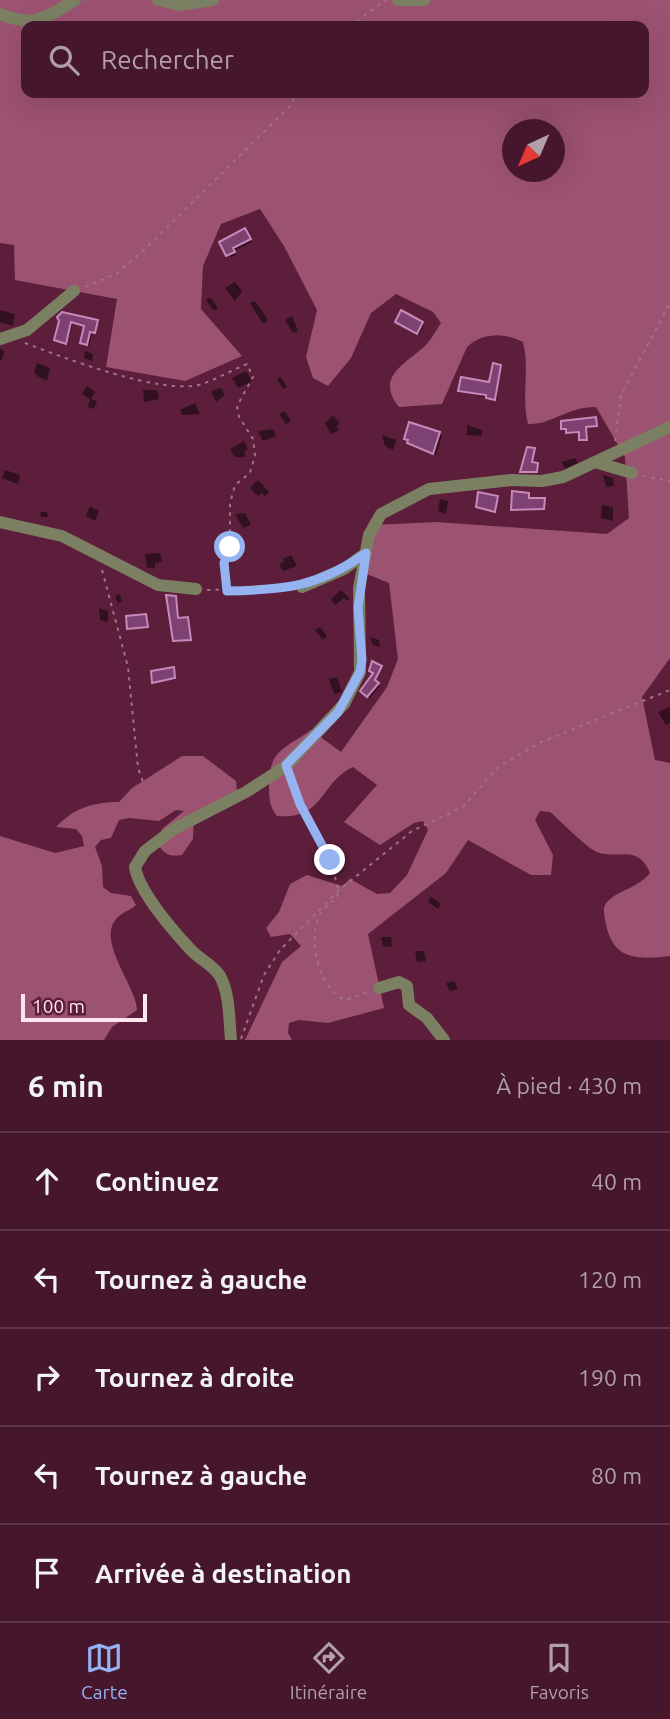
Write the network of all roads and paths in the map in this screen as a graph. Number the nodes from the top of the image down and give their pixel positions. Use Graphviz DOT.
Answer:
graph roads {
  1 [pos="75,0"];
  2 [pos="158,0"];
  3 [pos="213,0"];
  4 [pos="386,0"];
  5 [pos="398,0"];
  6 [pos="424,0"];
  7 [pos="0,14"];
  8 [pos="21,21"];
  9 [pos="38,21"];
  10 [pos="357,21"];
  11 [pos="294,98"];
  12 [pos="74,291"];
  13 [pos="670,303"];
  14 [pos="3,339"];
  15 [pos="670,427"];
  16 [pos="612,452"];
  17 [pos="595,462"];
  18 [pos="632,473"];
  19 [pos="670,481"];
  20 [pos="0,522"];
  21 [pos="366,553"];
  22 [pos="103,555"];
  23 [pos="302,587"];
  24 [pos="196,589"];
  25 [pos="227,591"];
  26 [pos="670,690"];
  27 [pos="286,765"];
  28 [pos="143,782"];
  29 [pos="338,891"];
  30 [pos="379,988"];
  31 [pos="231,1040"];
  32 [pos="241,1040"];
  33 [pos="444,1040"];
  1 -- 9 [label="street"];
  2 -- 3 [label="street"];
  4 -- 10 [label="path"];
  5 -- 6 [label="street"];
  7 -- 8 [label="street"];
  11 -- 12 [label="path"];
  12 -- 14 [label="street"];
  13 -- 16 [label="path"];
  14 -- 25 [label="path"];
  15 -- 16 [label="street"];
  16 -- 17 [label="street"];
  17 -- 18 [label="street"];
  17 -- 21 [label="street"];
  18 -- 19 [label="path"];
  20 -- 22 [label="street"];
  21 -- 23 [label="street"];
  21 -- 27 [label="street"];
  22 -- 24 [label="street"];
  22 -- 28 [label="path"];
  23 -- 25 [label="path"];
  24 -- 25 [label="path"];
  26 -- 29 [label="path"];
  27 -- 29 [label="path"];
  27 -- 31 [label="street"];
  29 -- 30 [label="path"];
  29 -- 32 [label="path"];
  30 -- 33 [label="street"];
}
